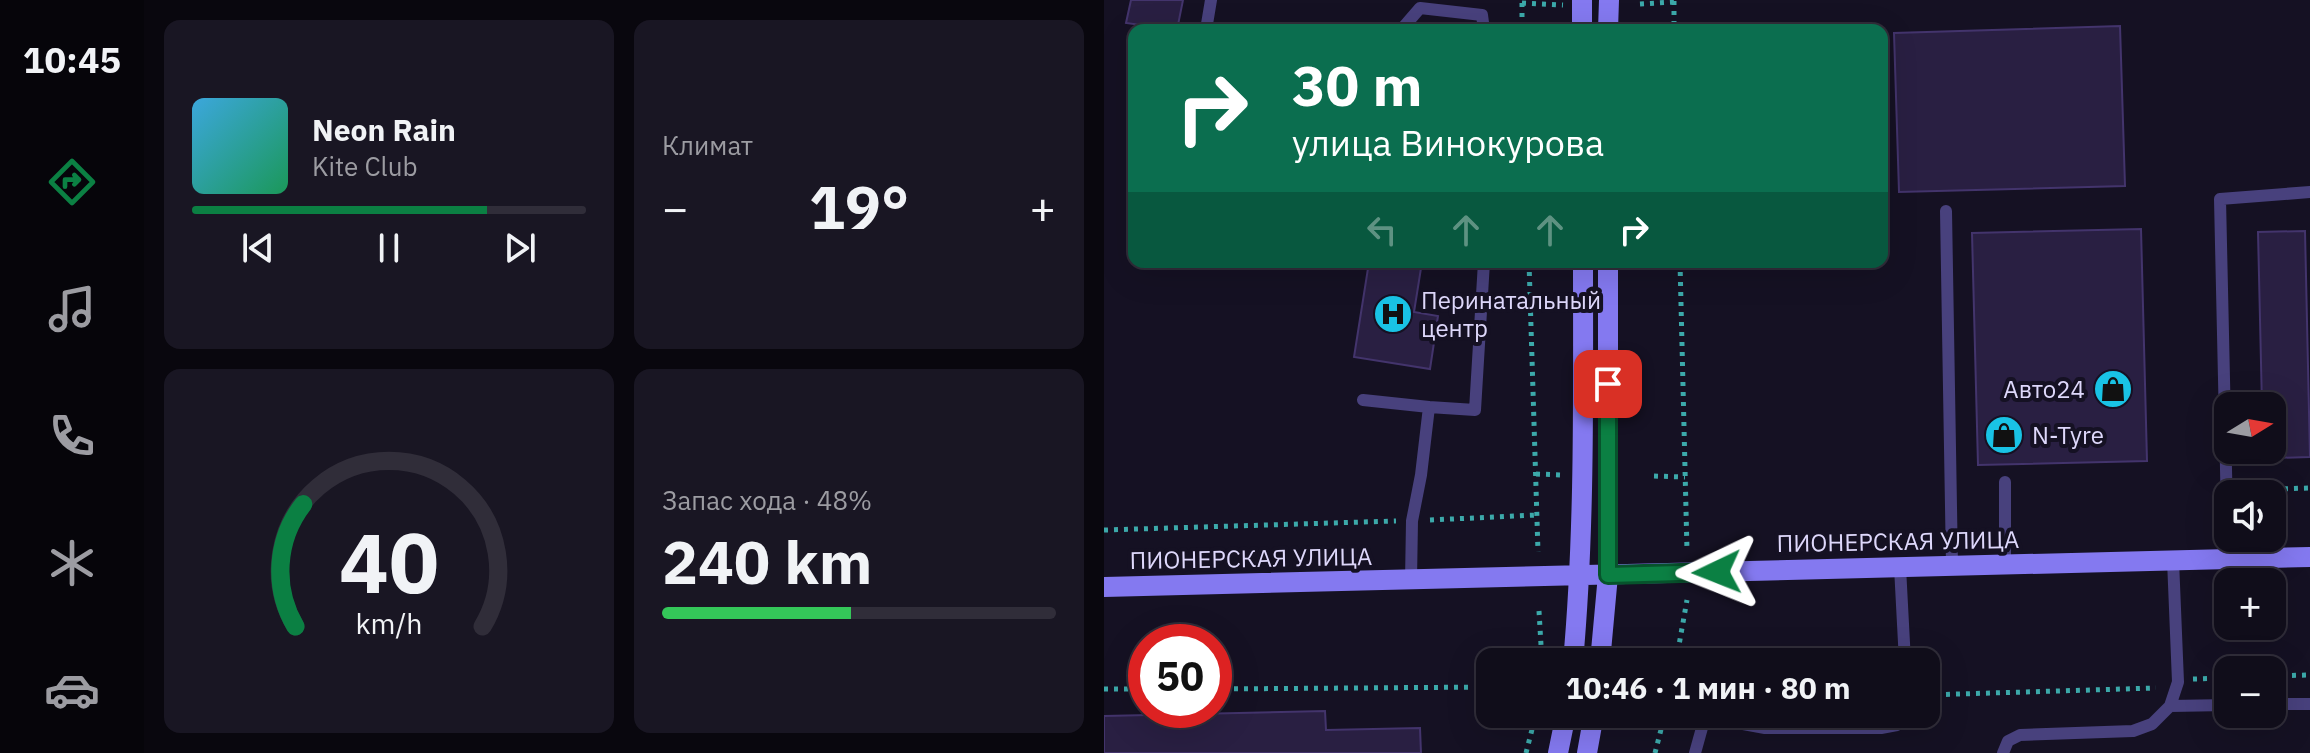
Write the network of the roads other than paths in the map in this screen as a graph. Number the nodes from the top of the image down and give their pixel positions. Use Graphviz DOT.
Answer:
graph roads {
  1 [pos="1211,0"];
  2 [pos="1609,0"];
  3 [pos="1573,2"];
  4 [pos="1207,24"];
  5 [pos="1406,24"];
  6 [pos="1483,24"];
  7 [pos="1580,24"];
  8 [pos="1608,24"];
  9 [pos="2310,192"];
  10 [pos="1946,211"];
  11 [pos="1484,268"];
  12 [pos="1583,268"];
  13 [pos="1608,268"];
  14 [pos="1363,400"];
  15 [pos="1429,407"];
  16 [pos="2005,482"];
  17 [pos="2310,557"];
  18 [pos="2228,559"];
  19 [pos="2173,560"];
  20 [pos="2005,565"];
  21 [pos="1952,566"];
  22 [pos="1900,567"];
  23 [pos="1581,575"];
  24 [pos="1608,575"];
  25 [pos="1411,580"];
  26 [pos="1104,587"];
  27 [pos="1574,648"];
  28 [pos="1601,648"];
  29 [pos="1904,648"];
  30 [pos="2286,704"];
  31 [pos="2310,704"];
  32 [pos="2214,705"];
  33 [pos="2170,706"];
  34 [pos="1563,728"];
  35 [pos="1591,728"];
  36 [pos="1702,728"];
  37 [pos="1558,753"];
  38 [pos="1587,753"];
  39 [pos="1695,753"];
  40 [pos="2003,753"];
  1 -- 4 [label="lane"];
  2 -- 8 [label="main road"];
  3 -- 7 [label="main road"];
  5 -- 6 [label="lane"];
  9 -- 18 [label="lane"];
  10 -- 21 [label="lane"];
  11 -- 15 [label="lane"];
  12 -- 23 [label="main road"];
  13 -- 24 [label="main road"];
  14 -- 15 [label="lane"];
  15 -- 25 [label="lane"];
  16 -- 20 [label="lane"];
  17 -- 18 [label="main road, ПИОНЕРСКАЯ УЛИЦА"];
  18 -- 19 [label="main road, ПИОНЕРСКАЯ УЛИЦА"];
  19 -- 20 [label="main road, ПИОНЕРСКАЯ УЛИЦА"];
  19 -- 33 [label="lane"];
  20 -- 21 [label="main road, ПИОНЕРСКАЯ УЛИЦА"];
  21 -- 22 [label="main road, ПИОНЕРСКАЯ УЛИЦА"];
  22 -- 24 [label="main road, ПИОНЕРСКАЯ УЛИЦА"];
  22 -- 29 [label="lane"];
  23 -- 24 [label="main road, ПИОНЕРСКАЯ УЛИЦА"];
  23 -- 25 [label="main road, ПИОНЕРСКАЯ УЛИЦА"];
  23 -- 27 [label="main road"];
  24 -- 28 [label="main road"];
  25 -- 26 [label="main road, ПИОНЕРСКАЯ УЛИЦА"];
  30 -- 31 [label="lane"];
  32 -- 33 [label="lane"];
  33 -- 40 [label="lane"];
  34 -- 37 [label="main road"];
  35 -- 38 [label="main road"];
  36 -- 39 [label="lane"];
}
